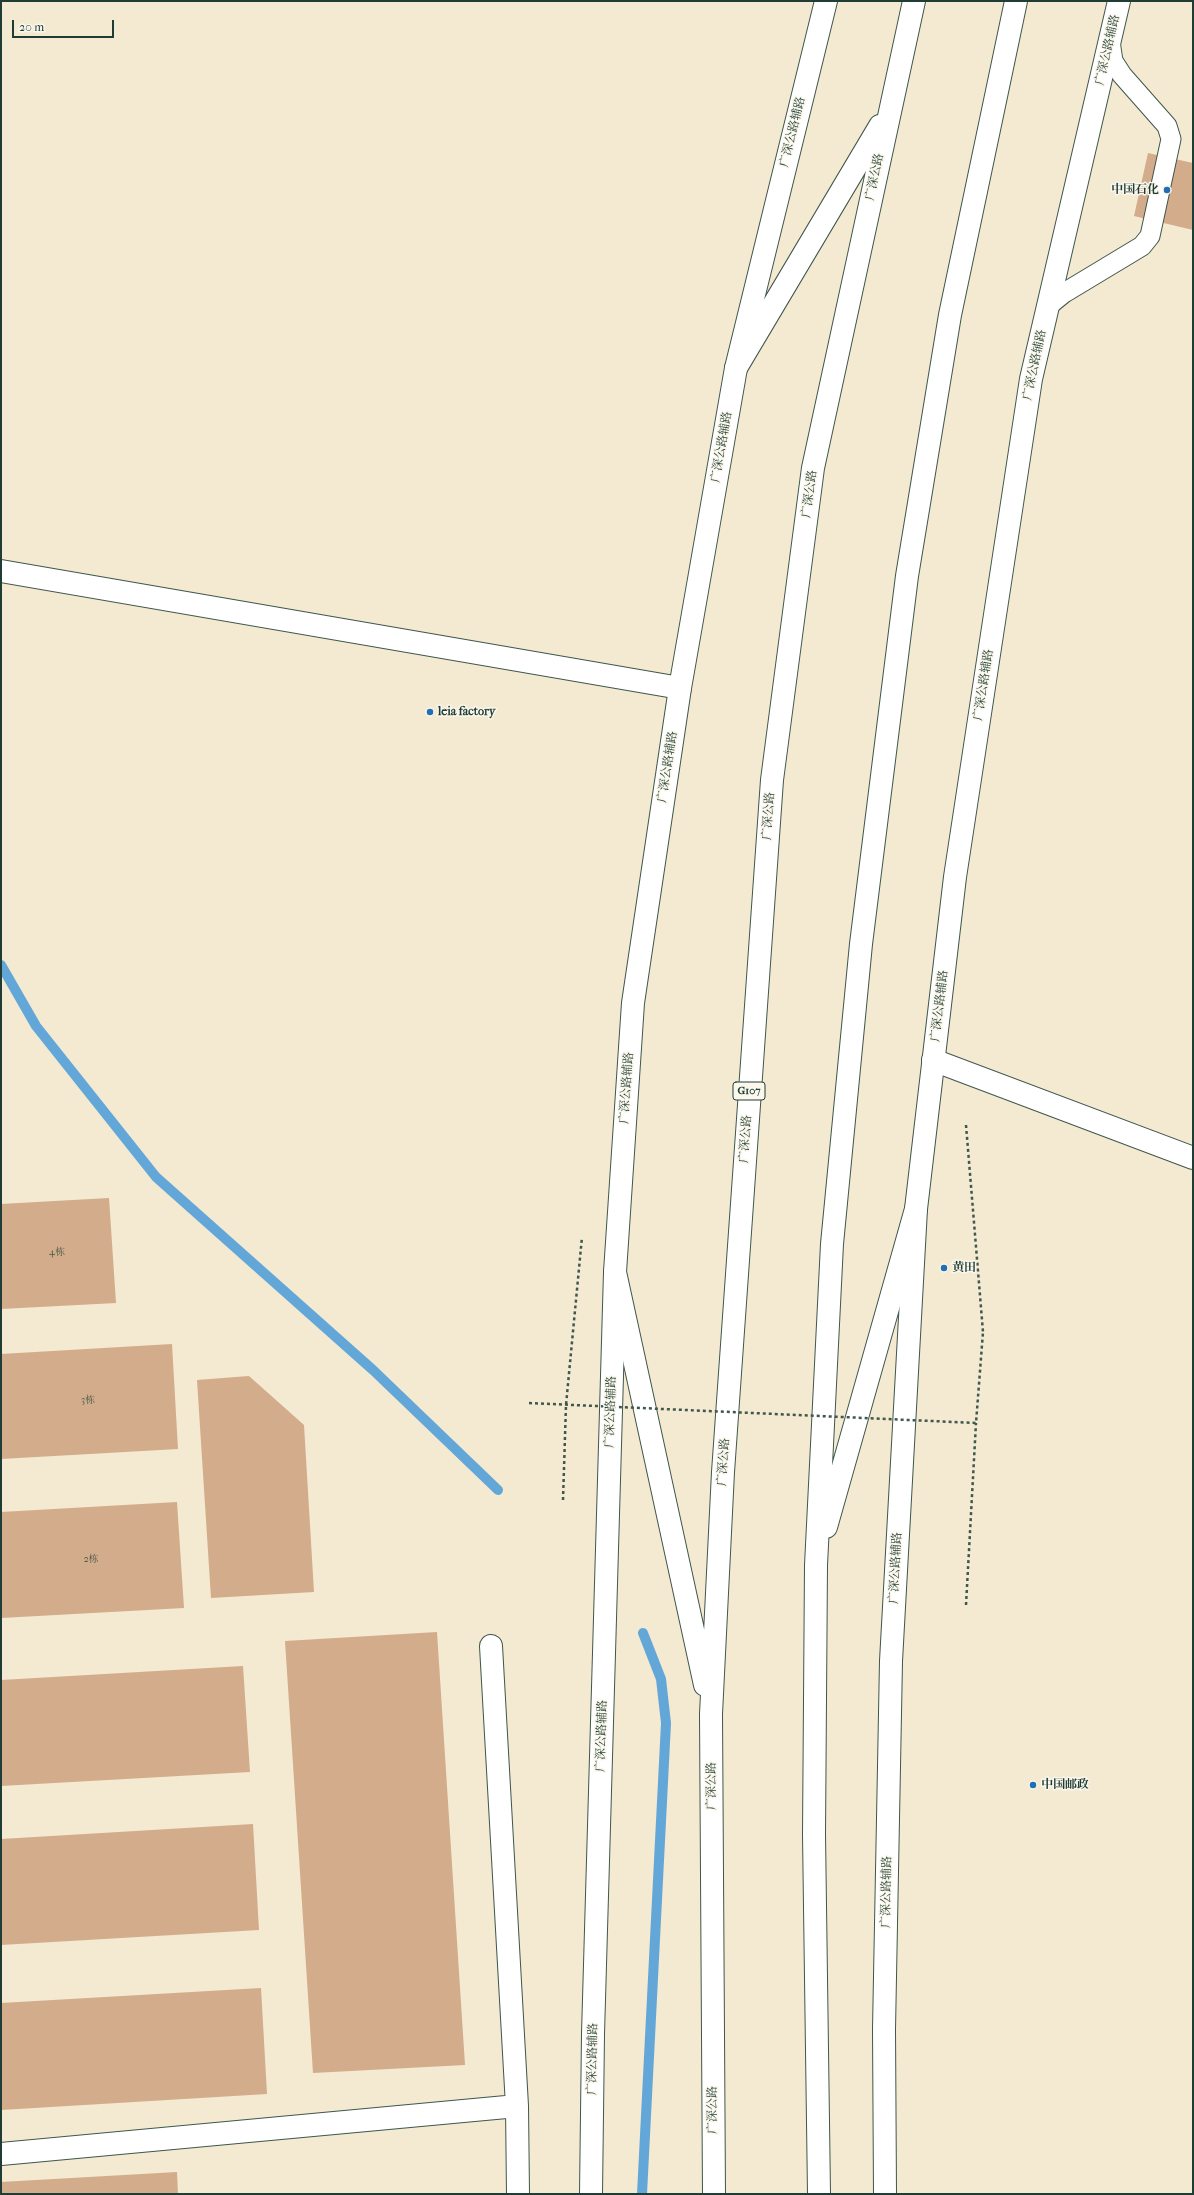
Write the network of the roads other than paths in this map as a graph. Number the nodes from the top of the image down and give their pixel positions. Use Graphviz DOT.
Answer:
graph roads {
  1 [pos="826,1"];
  2 [pos="914,1"];
  3 [pos="1016,1"];
  4 [pos="1119,1"];
  5 [pos="1110,41"];
  6 [pos="889,111"];
  7 [pos="1048,306"];
  8 [pos="736,368"];
  9 [pos="1,571"];
  10 [pos="680,688"];
  11 [pos="933,1060"];
  12 [pos="1193,1158"];
  13 [pos="916,1209"];
  14 [pos="615,1272"];
  15 [pos="816,1565"];
  16 [pos="491,1646"];
  17 [pos="711,1714"];
  18 [pos="517,2106"];
  19 [pos="1,2154"];
  20 [pos="518,2194"];
  21 [pos="591,2194"];
  22 [pos="714,2194"];
  23 [pos="819,2194"];
  24 [pos="885,2194"];
  1 -- 8 [label="main road, 广深公路辅路"];
  2 -- 6 [label="main road, 广深公路 / G107"];
  3 -- 15 [label="main road"];
  4 -- 5 [label="main road, 广深公路辅路"];
  5 -- 7 [label="main road, 广深公路辅路"];
  5 -- 7 [label="lane"];
  6 -- 8 [label="main road"];
  6 -- 17 [label="main road, 广深公路 / G107"];
  7 -- 11 [label="main road, 广深公路辅路"];
  8 -- 10 [label="main road, 广深公路辅路"];
  9 -- 10 [label="main road"];
  10 -- 14 [label="main road, 广深公路辅路"];
  11 -- 12 [label="main road"];
  11 -- 13 [label="main road, 广深公路辅路"];
  13 -- 15 [label="main road"];
  13 -- 24 [label="main road, 广深公路辅路"];
  14 -- 17 [label="main road"];
  14 -- 21 [label="main road, 广深公路辅路"];
  15 -- 23 [label="main road"];
  16 -- 18 [label="main road"];
  17 -- 22 [label="main road, 广深公路 / G107"];
  18 -- 19 [label="main road"];
  18 -- 20 [label="main road"];
}
